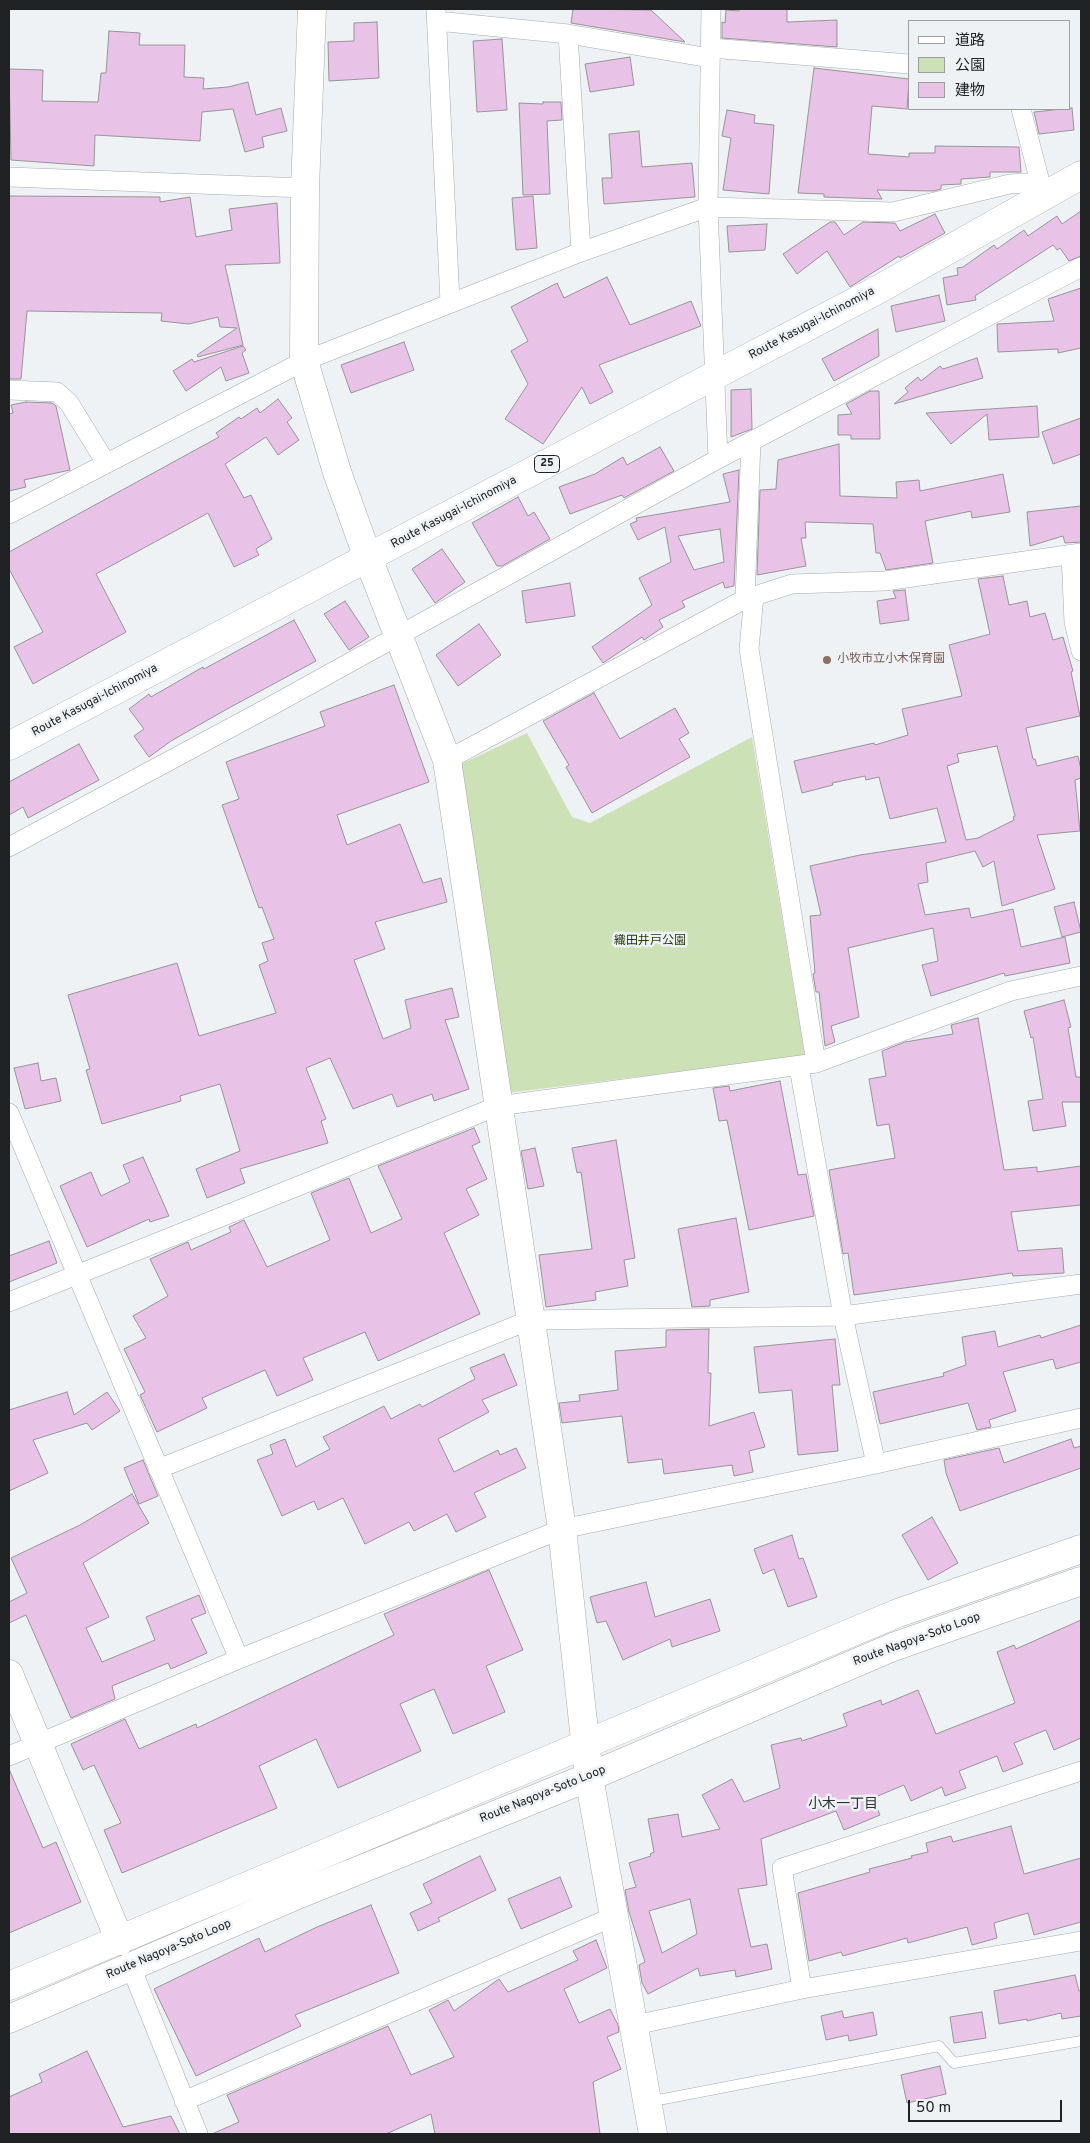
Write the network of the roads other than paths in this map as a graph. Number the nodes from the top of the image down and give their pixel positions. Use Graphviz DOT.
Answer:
graph roads {
  1 [pos="312,9"];
  2 [pos="711,9"];
  3 [pos="436,15"];
  4 [pos="568,34"];
  5 [pos="711,53"];
  6 [pos="908,64"];
  7 [pos="1021,110"];
  8 [pos="1081,175"];
  9 [pos="9,177"];
  10 [pos="305,188"];
  11 [pos="1045,188"];
  12 [pos="708,207"];
  13 [pos="581,252"];
  14 [pos="1081,267"];
  15 [pos="450,302"];
  16 [pos="304,361"];
  17 [pos="715,376"];
  18 [pos="9,390"];
  19 [pos="751,441"];
  20 [pos="718,459"];
  21 [pos="106,464"];
  22 [pos="9,514"];
  23 [pos="1076,554"];
  24 [pos="368,558"];
  25 [pos="750,597"];
  26 [pos="400,634"];
  27 [pos="1081,651"];
  28 [pos="9,746"];
  29 [pos="447,760"];
  30 [pos="9,847"];
  31 [pos="1081,976"];
  32 [pos="807,1065"];
  33 [pos="498,1106"];
  34 [pos="9,1113"];
  35 [pos="75,1276"];
  36 [pos="1081,1284"];
  37 [pos="9,1302"];
  38 [pos="843,1316"];
  39 [pos="530,1320"];
  40 [pos="1081,1418"];
  41 [pos="876,1464"];
  42 [pos="158,1470"];
  43 [pos="562,1529"];
  44 [pos="1081,1549"];
  45 [pos="1081,1581"];
  46 [pos="239,1659"];
  47 [pos="9,1674"];
  48 [pos="585,1743"];
  49 [pos="39,1744"];
  50 [pos="9,1756"];
  51 [pos="1081,1771"];
  52 [pos="589,1777"];
  53 [pos="615,1916"];
  54 [pos="120,1941"];
  55 [pos="1081,1941"];
  56 [pos="131,1967"];
  57 [pos="9,1986"];
  58 [pos="802,1989"];
  59 [pos="9,2019"];
  60 [pos="635,2025"];
  61 [pos="1081,2041"];
  62 [pos="184,2101"];
  63 [pos="648,2102"];
  64 [pos="198,2134"];
  65 [pos="653,2134"];
  1 -- 10 [label="main road"];
  2 -- 5 [label="street"];
  3 -- 4 [label="street"];
  3 -- 15 [label="street"];
  4 -- 5 [label="street"];
  4 -- 13 [label="street"];
  5 -- 6 [label="street"];
  5 -- 12 [label="street"];
  7 -- 11 [label="street"];
  8 -- 11 [label="main road, Route Kasugai-Ichinomiya / 25"];
  9 -- 10 [label="street"];
  10 -- 16 [label="main road"];
  11 -- 12 [label="street"];
  11 -- 17 [label="main road, Route Kasugai-Ichinomiya / 25"];
  12 -- 13 [label="street"];
  12 -- 17 [label="street"];
  13 -- 15 [label="street"];
  14 -- 19 [label="street"];
  15 -- 16 [label="street"];
  16 -- 21 [label="street"];
  16 -- 24 [label="main road"];
  17 -- 20 [label="street"];
  17 -- 24 [label="main road, Route Kasugai-Ichinomiya / 25"];
  18 -- 21 [label="street"];
  19 -- 20 [label="street"];
  19 -- 25 [label="street"];
  20 -- 26 [label="street"];
  21 -- 22 [label="street"];
  23 -- 25 [label="street"];
  23 -- 27 [label="street"];
  24 -- 26 [label="main road"];
  24 -- 28 [label="main road, Route Kasugai-Ichinomiya / 25"];
  25 -- 29 [label="street"];
  25 -- 32 [label="street"];
  26 -- 29 [label="main road"];
  26 -- 30 [label="street"];
  29 -- 33 [label="main road"];
  31 -- 32 [label="street"];
  32 -- 33 [label="street"];
  32 -- 38 [label="street"];
  33 -- 35 [label="street"];
  33 -- 39 [label="main road"];
  34 -- 35 [label="street"];
  35 -- 37 [label="street"];
  35 -- 42 [label="street"];
  36 -- 38 [label="street"];
  38 -- 39 [label="street"];
  38 -- 41 [label="street"];
  39 -- 42 [label="street"];
  39 -- 43 [label="main road"];
  40 -- 41 [label="street"];
  41 -- 43 [label="street"];
  42 -- 46 [label="street"];
  43 -- 46 [label="street"];
  43 -- 48 [label="main road"];
  44 -- 48 [label="main road"];
  45 -- 52 [label="main road, Route Nagoya-Soto Loop"];
  46 -- 49 [label="street"];
  47 -- 49 [label="main road"];
  48 -- 52 [label="main road"];
  48 -- 54 [label="main road"];
  49 -- 50 [label="street"];
  49 -- 54 [label="main road"];
  51 -- 58 [label="street"];
  52 -- 53 [label="main road"];
  52 -- 56 [label="main road, Route Nagoya-Soto Loop"];
  53 -- 60 [label="main road"];
  53 -- 62 [label="street"];
  54 -- 57 [label="main road"];
  55 -- 58 [label="street"];
  56 -- 59 [label="main road, Route Nagoya-Soto Loop"];
  56 -- 62 [label="street"];
  58 -- 60 [label="street"];
  60 -- 63 [label="main road"];
  61 -- 63 [label="lane"];
  62 -- 64 [label="street"];
  63 -- 65 [label="main road"];
}
